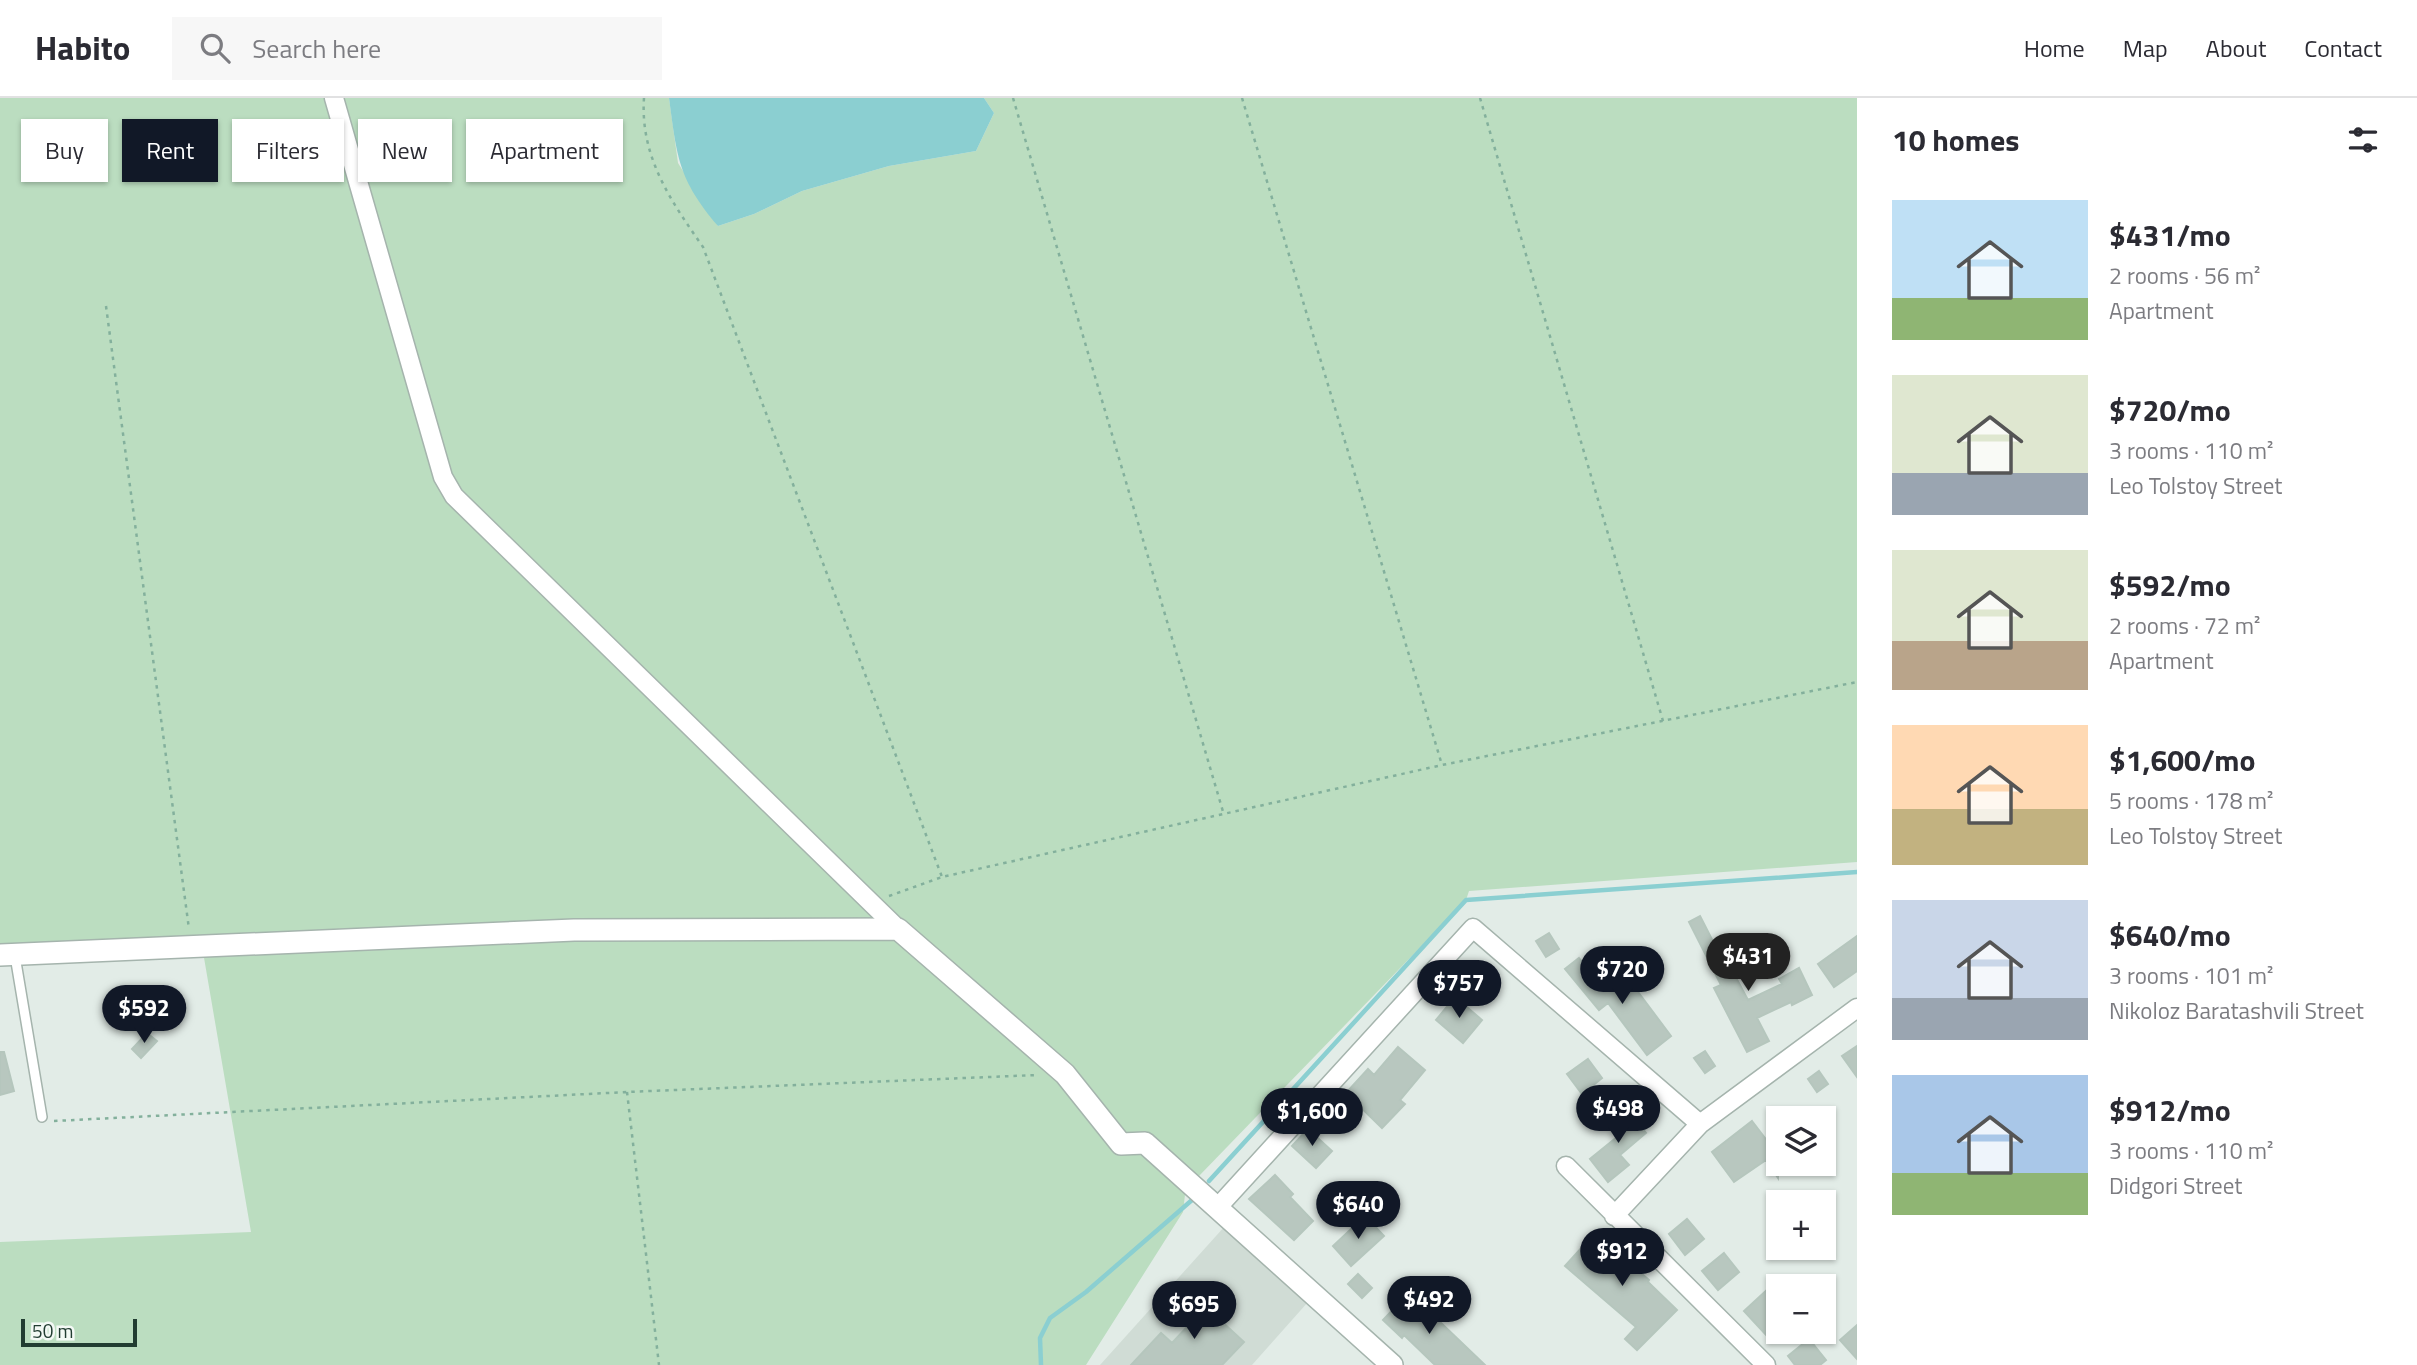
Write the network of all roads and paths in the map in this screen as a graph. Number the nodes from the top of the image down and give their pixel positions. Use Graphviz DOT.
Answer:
graph roads {
  1 [pos="334,98"];
  2 [pos="644,98"];
  3 [pos="1013,98"];
  4 [pos="1242,98"];
  5 [pos="1480,98"];
  6 [pos="106,306"];
  7 [pos="1857,682"];
  8 [pos="1663,721"];
  9 [pos="1442,765"];
  10 [pos="1224,816"];
  11 [pos="942,877"];
  12 [pos="873,902"];
  13 [pos="898,929"];
  14 [pos="191,946"];
  15 [pos="7,955"];
  16 [pos="1857,1009"];
  17 [pos="1065,1074"];
  18 [pos="627,1092"];
  19 [pos="42,1117"];
  20 [pos="1700,1124"];
  21 [pos="1566,1166"];
  22 [pos="1218,1207"];
  23 [pos="1614,1216"];
  24 [pos="659,1365"];
  25 [pos="1392,1365"];
  26 [pos="1766,1365"];
  1 -- 12 [label="street"];
  2 -- 11 [label="path"];
  3 -- 10 [label="path"];
  4 -- 9 [label="path"];
  5 -- 8 [label="path"];
  6 -- 14 [label="path"];
  7 -- 8 [label="path"];
  8 -- 9 [label="path"];
  9 -- 10 [label="path"];
  10 -- 11 [label="path"];
  11 -- 12 [label="path"];
  12 -- 13 [label="street"];
  13 -- 14 [label="street"];
  13 -- 17 [label="street"];
  14 -- 15 [label="street"];
  15 -- 19 [label="lane"];
  16 -- 20 [label="street"];
  17 -- 18 [label="path"];
  17 -- 22 [label="street"];
  18 -- 19 [label="path"];
  18 -- 24 [label="path"];
  20 -- 22 [label="street"];
  20 -- 23 [label="street"];
  21 -- 23 [label="street"];
  22 -- 25 [label="street"];
  23 -- 26 [label="street"];
}
